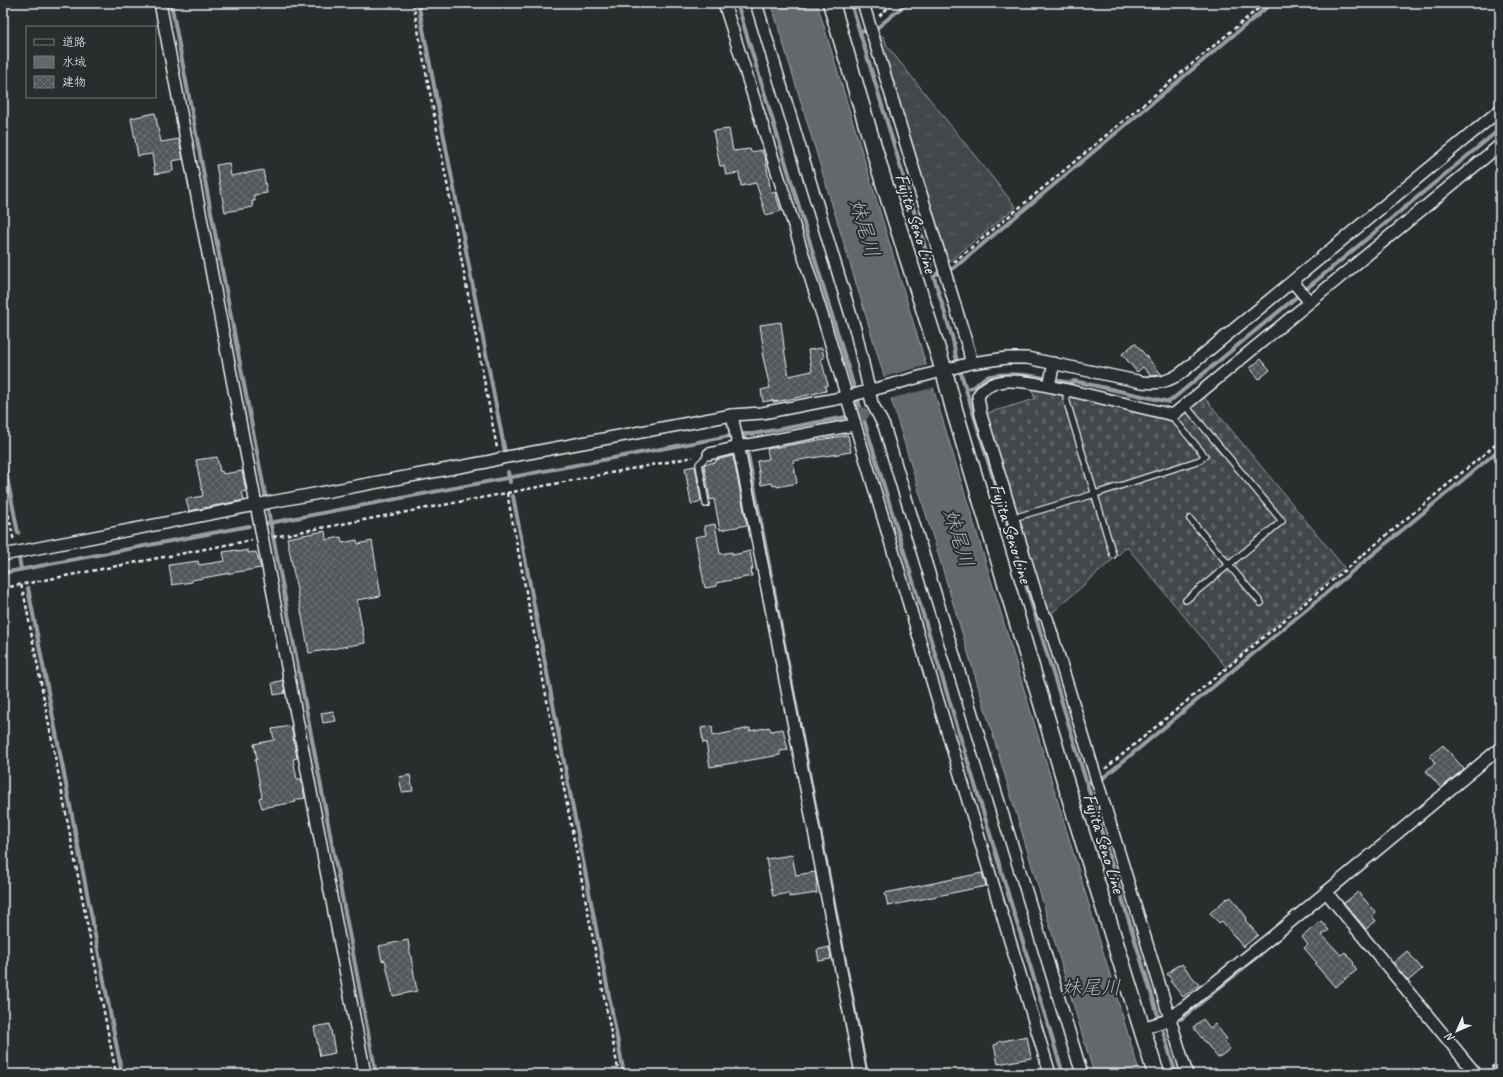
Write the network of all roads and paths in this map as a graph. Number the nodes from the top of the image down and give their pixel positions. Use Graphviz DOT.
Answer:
graph roads {
  1 [pos="160,3"];
  2 [pos="413,3"];
  3 [pos="724,3"];
  4 [pos="756,3"];
  5 [pos="831,3"];
  6 [pos="863,3"];
  7 [pos="894,3"];
  8 [pos="1265,3"];
  9 [pos="870,27"];
  10 [pos="1500,110"];
  11 [pos="1500,145"];
  12 [pos="944,270"];
  13 [pos="1302,292"];
  14 [pos="1054,363"];
  15 [pos="954,368"];
  16 [pos="1050,382"];
  17 [pos="874,390"];
  18 [pos="1067,390"];
  19 [pos="851,396"];
  20 [pos="1185,405"];
  21 [pos="732,415"];
  22 [pos="1173,415"];
  23 [pos="854,425"];
  24 [pos="1500,441"];
  25 [pos="742,444"];
  26 [pos="709,454"];
  27 [pos="498,459"];
  28 [pos="3,487"];
  29 [pos="507,494"];
  30 [pos="1095,494"];
  31 [pos="262,504"];
  32 [pos="706,504"];
  33 [pos="1013,518"];
  34 [pos="1190,519"];
  35 [pos="277,536"];
  36 [pos="262,539"];
  37 [pos="16,553"];
  38 [pos="3,555"];
  39 [pos="1114,555"];
  40 [pos="1229,565"];
  41 [pos="20,585"];
  42 [pos="3,588"];
  43 [pos="1186,600"];
  44 [pos="1262,603"];
  45 [pos="1500,748"];
  46 [pos="1096,778"];
  47 [pos="1326,892"];
  48 [pos="1158,1023"];
  49 [pos="1500,1061"];
  50 [pos="116,1074"];
  51 [pos="365,1074"];
  52 [pos="619,1074"];
  53 [pos="861,1074"];
  54 [pos="1050,1074"];
  55 [pos="1082,1074"];
  56 [pos="1156,1074"];
  57 [pos="1187,1074"];
  58 [pos="1476,1074"];
  59 [pos="1484,1074"];
  1 -- 31 [label="street"];
  2 -- 27 [label="path"];
  3 -- 19 [label="street"];
  4 -- 17 [label="street"];
  5 -- 15 [label="main road, Fujita Seno Line"];
  6 -- 9 [label="street"];
  7 -- 9 [label="path"];
  8 -- 12 [label="path"];
  9 -- 12 [label="street"];
  10 -- 13 [label="street"];
  11 -- 13 [label="street"];
  12 -- 15 [label="street"];
  13 -- 14 [label="street"];
  13 -- 20 [label="street"];
  14 -- 15 [label="street"];
  14 -- 16 [label="street"];
  15 -- 17 [label="street"];
  15 -- 48 [label="main road, Fujita Seno Line"];
  16 -- 18 [label="street"];
  16 -- 33 [label="street"];
  17 -- 19 [label="street"];
  17 -- 55 [label="street"];
  18 -- 22 [label="street"];
  18 -- 30 [label="lane"];
  19 -- 21 [label="street"];
  19 -- 23 [label="street"];
  20 -- 22 [label="street"];
  20 -- 40 [label="lane"];
  21 -- 25 [label="street"];
  21 -- 27 [label="street"];
  22 -- 30 [label="lane"];
  23 -- 25 [label="street"];
  23 -- 54 [label="street"];
  24 -- 46 [label="path"];
  25 -- 26 [label="street"];
  25 -- 53 [label="street"];
  26 -- 29 [label="path"];
  26 -- 32 [label="lane"];
  27 -- 31 [label="street"];
  28 -- 37 [label="path"];
  29 -- 35 [label="path"];
  29 -- 52 [label="path"];
  30 -- 33 [label="lane"];
  30 -- 39 [label="lane"];
  31 -- 36 [label="street"];
  31 -- 37 [label="street"];
  33 -- 46 [label="street"];
  34 -- 40 [label="lane"];
  36 -- 41 [label="path"];
  36 -- 51 [label="street"];
  37 -- 38 [label="street"];
  40 -- 43 [label="lane"];
  40 -- 44 [label="lane"];
  41 -- 42 [label="path"];
  41 -- 50 [label="path"];
  45 -- 47 [label="street"];
  46 -- 48 [label="street"];
  47 -- 48 [label="street"];
  47 -- 58 [label="street"];
  48 -- 56 [label="main road, Fujita Seno Line"];
  48 -- 57 [label="street"];
  49 -- 59 [label="path"];
}
